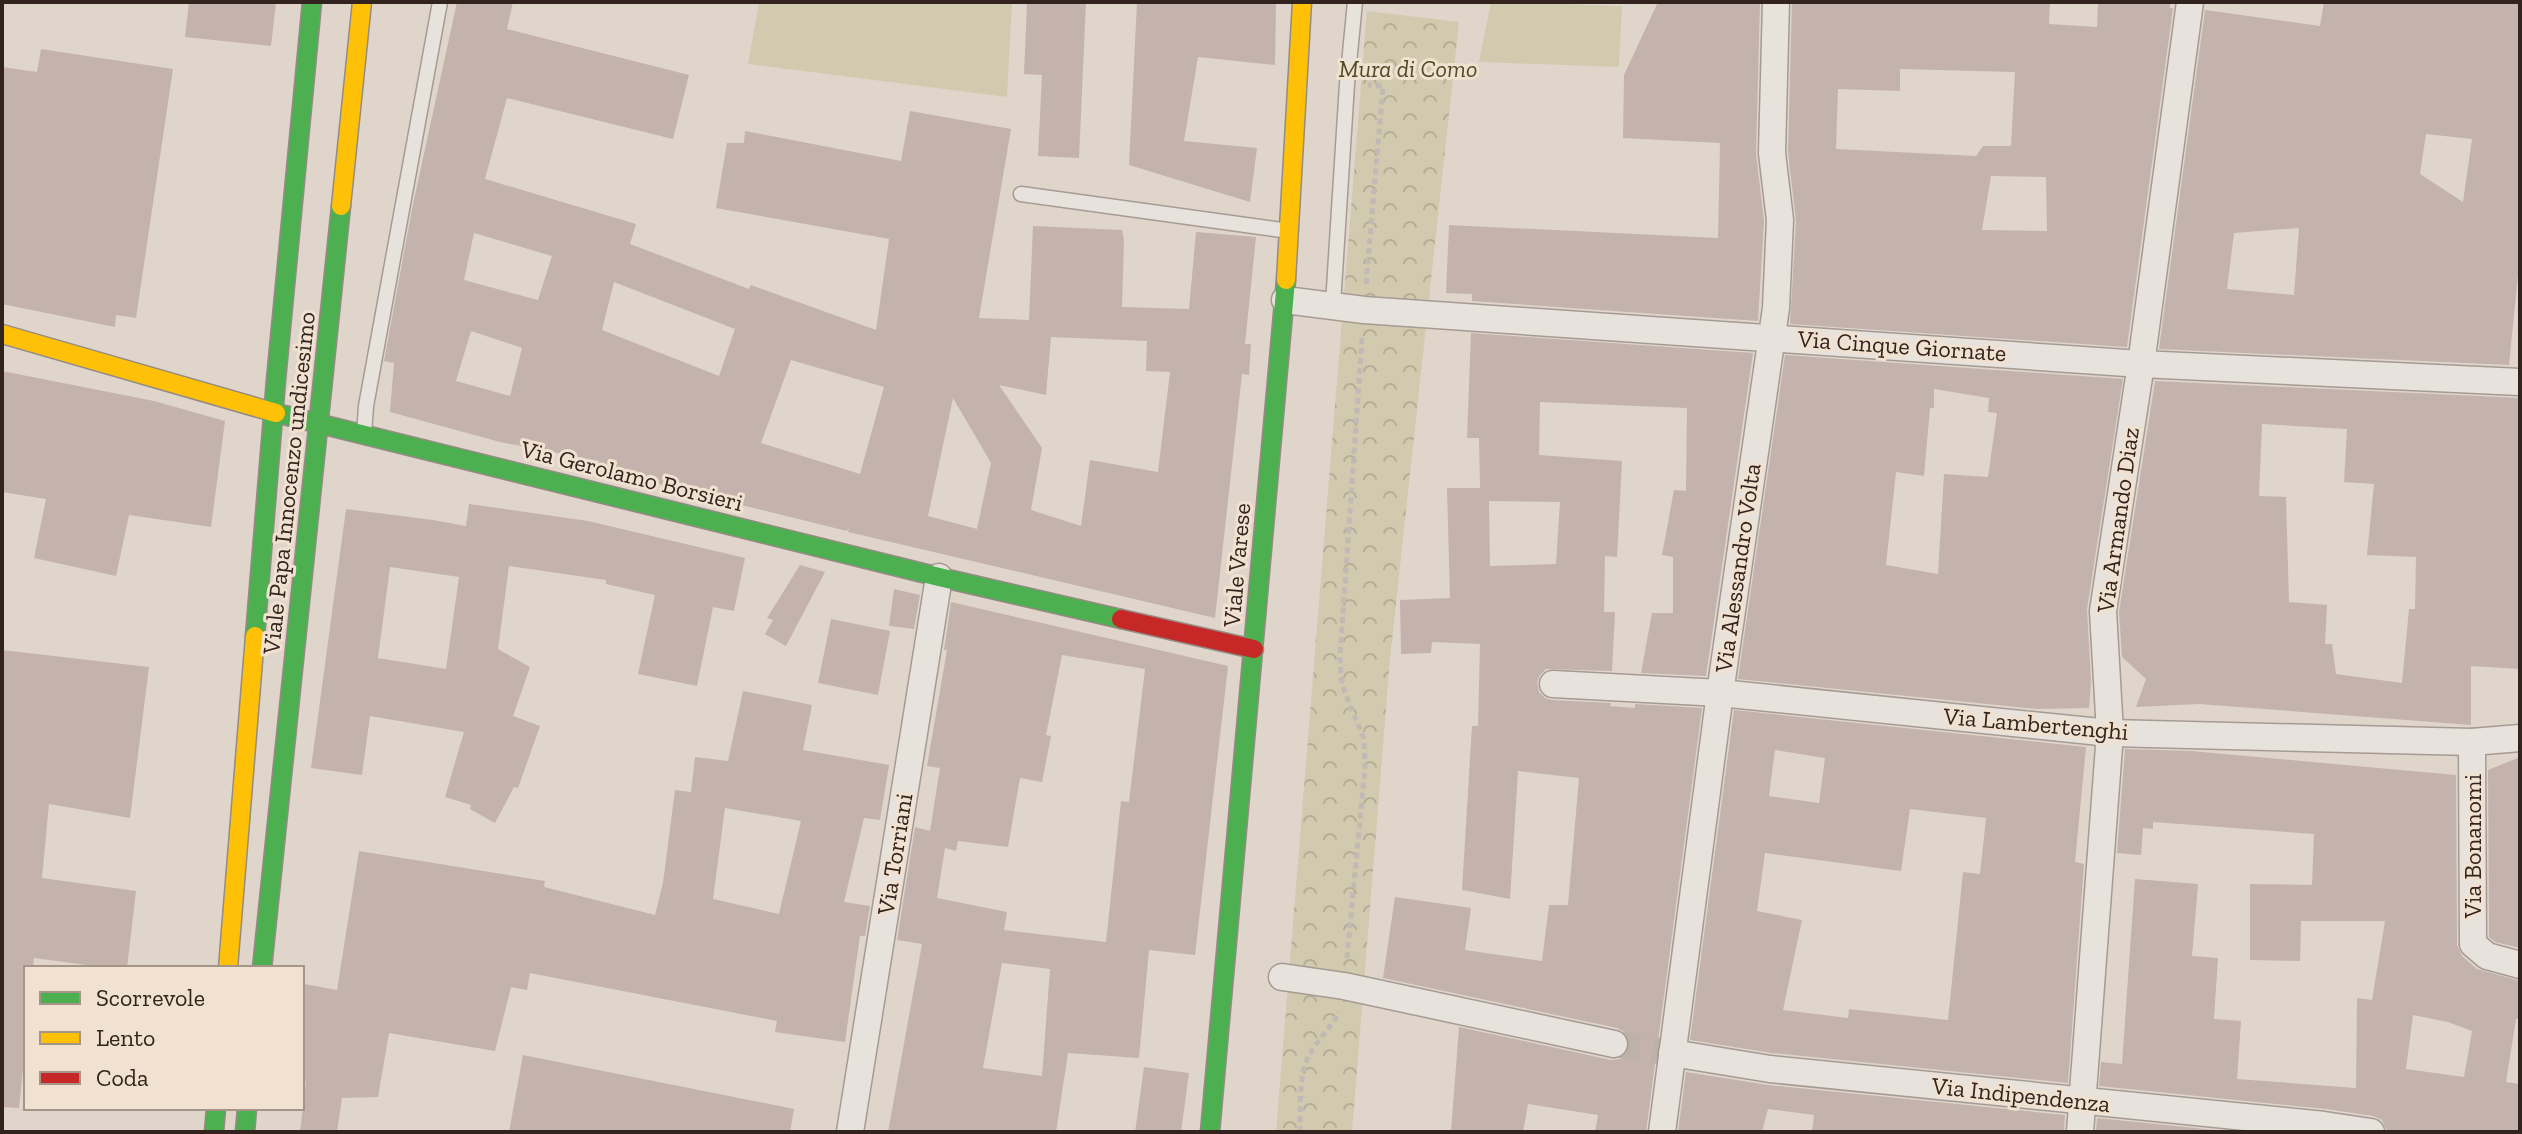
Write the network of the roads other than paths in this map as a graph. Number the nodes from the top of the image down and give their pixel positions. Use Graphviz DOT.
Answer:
graph roads {
  1 [pos="312,2"];
  2 [pos="362,2"];
  3 [pos="440,2"];
  4 [pos="1302,2"];
  5 [pos="1355,2"];
  6 [pos="1776,2"];
  7 [pos="2190,4"];
  8 [pos="1021,194"];
  9 [pos="1289,231"];
  10 [pos="1285,300"];
  11 [pos="1333,304"];
  12 [pos="2,334"];
  13 [pos="1771,337"];
  14 [pos="2141,364"];
  15 [pos="2520,382"];
  16 [pos="273,412"];
  17 [pos="319,422"];
  18 [pos="364,434"];
  19 [pos="939,577"];
  20 [pos="1254,649"];
  21 [pos="1553,684"];
  22 [pos="1720,693"];
  23 [pos="2110,733"];
  24 [pos="2520,738"];
  25 [pos="2472,742"];
  26 [pos="2520,965"];
  27 [pos="228,966"];
  28 [pos="262,966"];
  29 [pos="1282,977"];
  30 [pos="1614,1044"];
  31 [pos="1672,1053"];
  32 [pos="2083,1102"];
  33 [pos="216,1110"];
  34 [pos="247,1110"];
  35 [pos="214,1132"];
  36 [pos="245,1132"];
  37 [pos="850,1132"];
  38 [pos="1210,1132"];
  39 [pos="1662,1132"];
  40 [pos="2080,1132"];
  41 [pos="2371,1132"];
  1 -- 16 [label="street, Viale Papa Innocenzo undicesimo"];
  2 -- 17 [label="street, Viale Papa Innocenzo undicesimo"];
  3 -- 18 [label="lane"];
  4 -- 9 [label="street, Viale Varese"];
  5 -- 11 [label="lane"];
  6 -- 13 [label="street, Via Alessandro Volta"];
  7 -- 14 [label="street, Via Armando Diaz"];
  8 -- 9 [label="lane"];
  9 -- 10 [label="street, Viale Varese"];
  10 -- 11 [label="street, Via Cinque Giornate"];
  10 -- 20 [label="street, Viale Varese"];
  11 -- 13 [label="street, Via Cinque Giornate"];
  12 -- 16 [label="street, Via Gerolamo Borsieri"];
  13 -- 14 [label="street, Via Cinque Giornate"];
  13 -- 22 [label="street, Via Alessandro Volta"];
  14 -- 15 [label="street, Via Cinque Giornate"];
  14 -- 23 [label="street, Via Armando Diaz"];
  16 -- 17 [label="street, Via Gerolamo Borsieri"];
  16 -- 27 [label="street, Viale Papa Innocenzo undicesimo"];
  17 -- 18 [label="street, Via Gerolamo Borsieri"];
  17 -- 28 [label="street, Viale Papa Innocenzo undicesimo"];
  18 -- 19 [label="street, Via Gerolamo Borsieri"];
  19 -- 20 [label="street, Via Gerolamo Borsieri"];
  19 -- 37 [label="street, Via Torriani"];
  20 -- 38 [label="street, Viale Varese"];
  21 -- 22 [label="street, Via Lambertenghi"];
  22 -- 23 [label="street, Via Lambertenghi"];
  22 -- 31 [label="street, Via Alessandro Volta"];
  23 -- 25 [label="street, Via Lambertenghi"];
  23 -- 32 [label="street, Via Armando Diaz"];
  24 -- 25 [label="street, Via Lambertenghi"];
  25 -- 26 [label="street, Via Bonanomi"];
  29 -- 30 [label="street"];
  31 -- 32 [label="street, Via Indipendenza"];
  31 -- 39 [label="street, Via Alessandro Volta"];
  32 -- 40 [label="street, Via Armando Diaz"];
  32 -- 41 [label="street, Via Indipendenza"];
  33 -- 35 [label="street"];
  34 -- 36 [label="street"];
}
